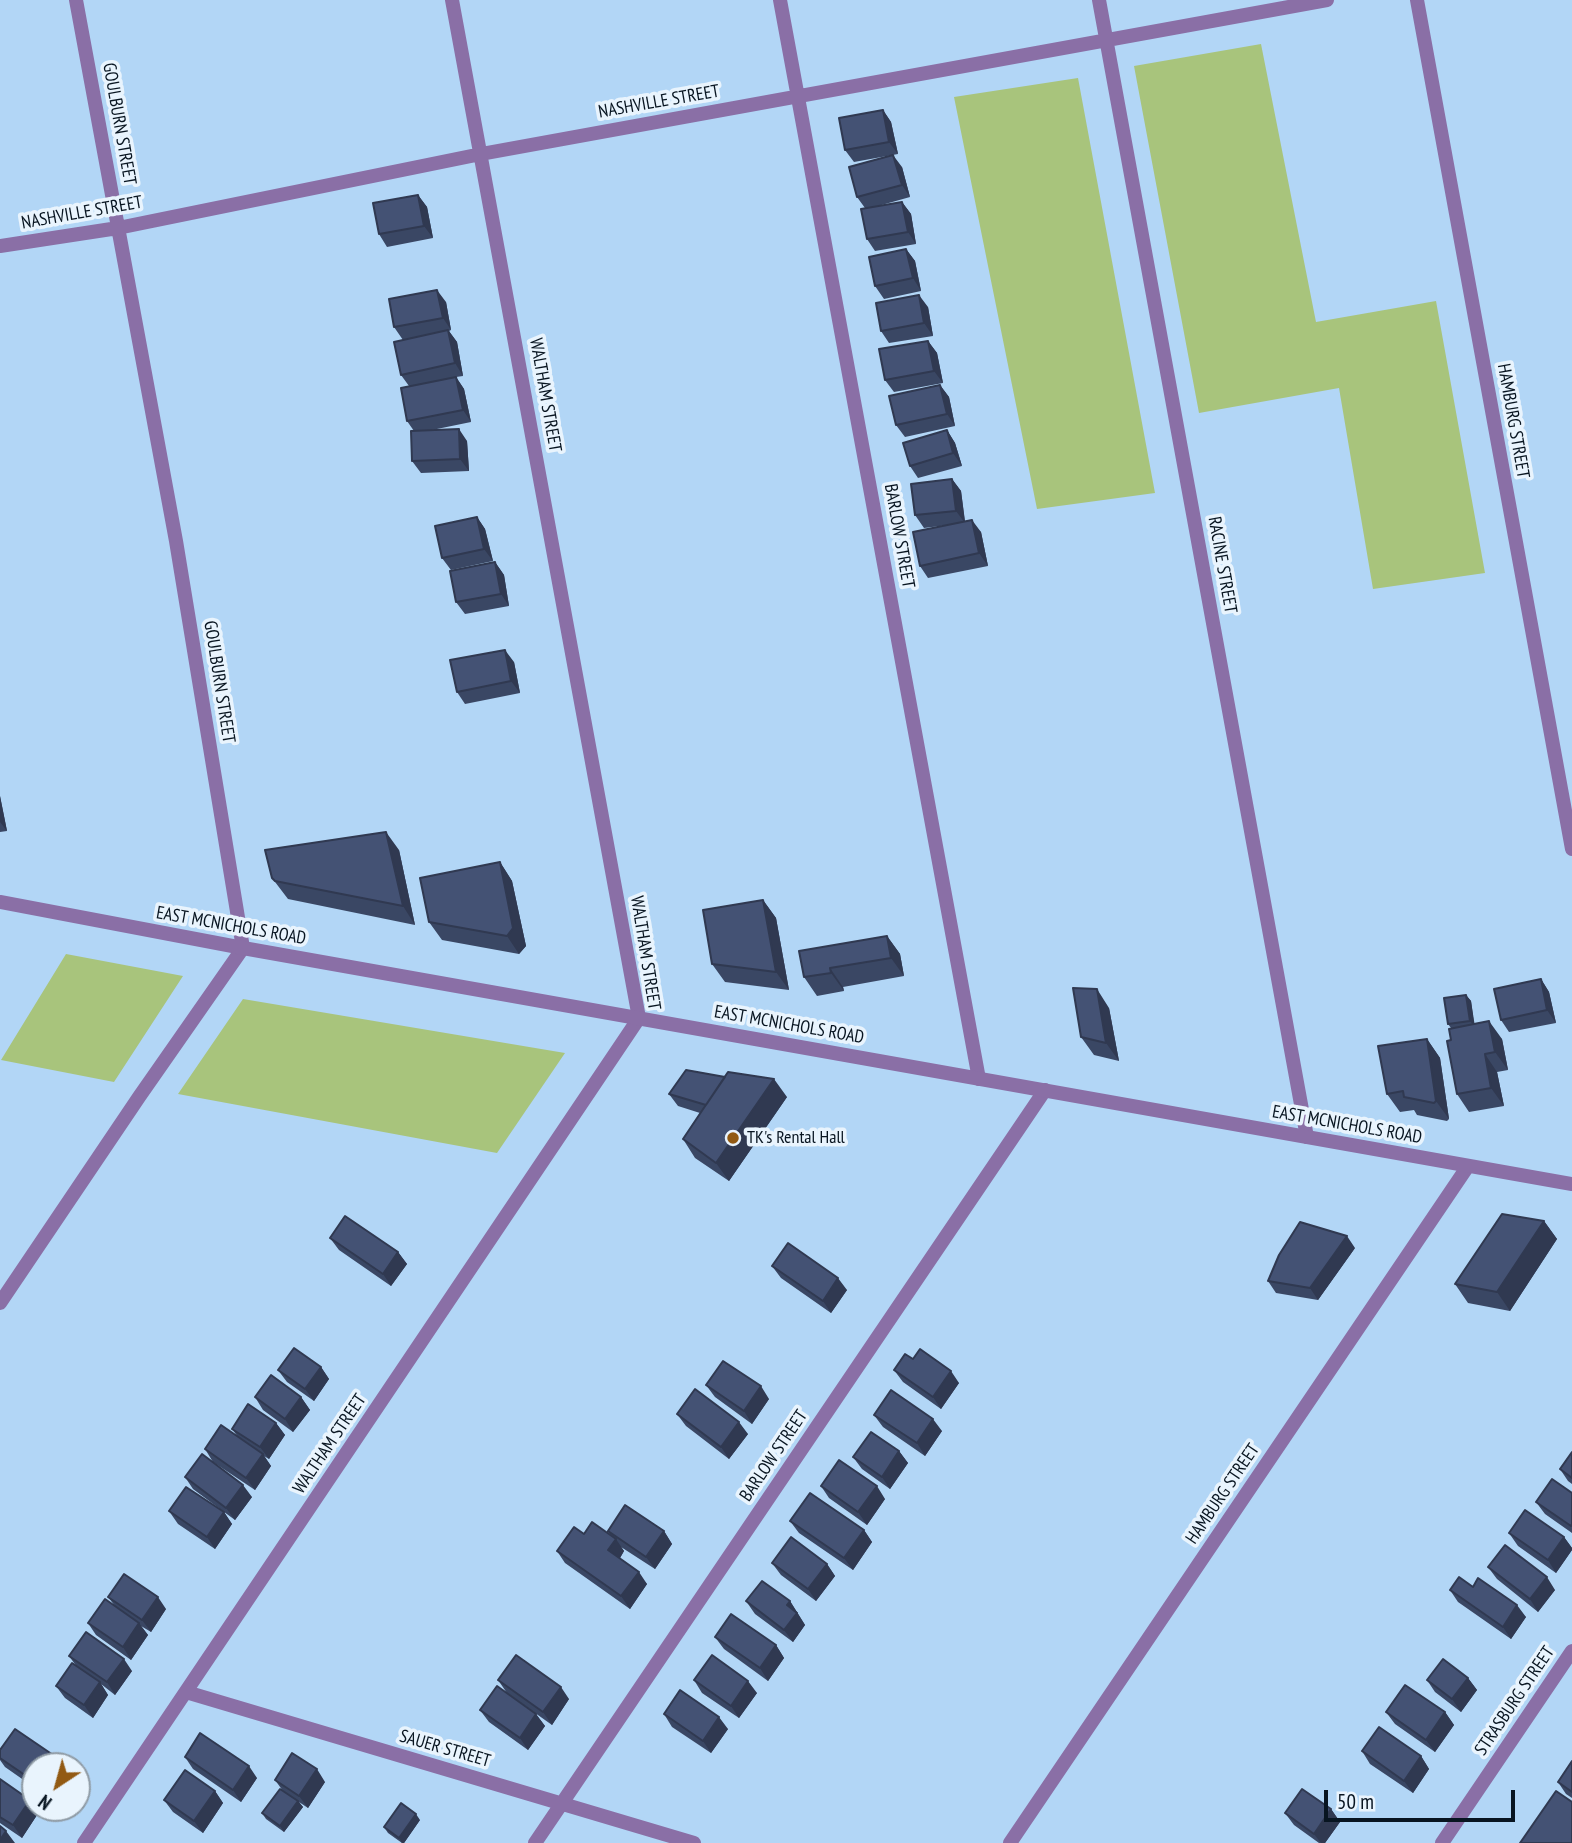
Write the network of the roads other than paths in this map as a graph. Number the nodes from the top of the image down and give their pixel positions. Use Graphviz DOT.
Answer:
graph roads {
  1 [pos="76,0"];
  2 [pos="452,0"];
  3 [pos="780,0"];
  4 [pos="1099,0"];
  5 [pos="1327,0"];
  6 [pos="1417,0"];
  7 [pos="1107,40"];
  8 [pos="798,96"];
  9 [pos="481,155"];
  10 [pos="118,228"];
  11 [pos="0,246"];
  12 [pos="1572,849"];
  13 [pos="0,902"];
  14 [pos="243,948"];
  15 [pos="639,1018"];
  16 [pos="979,1079"];
  17 [pos="1045,1090"];
  18 [pos="1307,1137"];
  19 [pos="1468,1166"];
  20 [pos="1572,1184"];
  21 [pos="0,1303"];
  22 [pos="1572,1651"];
  23 [pos="186,1692"];
  24 [pos="562,1803"];
  25 [pos="84,1843"];
  26 [pos="536,1843"];
  27 [pos="694,1843"];
  28 [pos="1010,1843"];
  29 [pos="1442,1843"];
  1 -- 10 [label="street, GOULBURN STREET"];
  2 -- 9 [label="street, WALTHAM STREET"];
  3 -- 8 [label="street, BARLOW STREET"];
  4 -- 7 [label="street, RACINE STREET"];
  5 -- 7 [label="street, NASHVILLE STREET"];
  6 -- 12 [label="street, HAMBURG STREET"];
  7 -- 8 [label="street, NASHVILLE STREET"];
  7 -- 18 [label="street, RACINE STREET"];
  8 -- 9 [label="street, NASHVILLE STREET"];
  8 -- 16 [label="street, BARLOW STREET"];
  9 -- 10 [label="street, NASHVILLE STREET"];
  9 -- 15 [label="street, WALTHAM STREET"];
  10 -- 11 [label="street, NASHVILLE STREET"];
  10 -- 14 [label="street, GOULBURN STREET"];
  13 -- 14 [label="street, EAST MCNICHOLS ROAD"];
  14 -- 15 [label="street, EAST MCNICHOLS ROAD"];
  14 -- 21 [label="street"];
  15 -- 16 [label="street, EAST MCNICHOLS ROAD"];
  15 -- 23 [label="street, WALTHAM STREET"];
  16 -- 17 [label="street, EAST MCNICHOLS ROAD"];
  17 -- 18 [label="street, EAST MCNICHOLS ROAD"];
  17 -- 24 [label="street, BARLOW STREET"];
  18 -- 19 [label="street, EAST MCNICHOLS ROAD"];
  19 -- 20 [label="street, EAST MCNICHOLS ROAD"];
  19 -- 28 [label="street, HAMBURG STREET"];
  22 -- 29 [label="street, STRASBURG STREET"];
  23 -- 24 [label="street, SAUER STREET"];
  23 -- 25 [label="street, WALTHAM STREET"];
  24 -- 26 [label="street, BARLOW STREET"];
  24 -- 27 [label="street, SAUER STREET"];
}
